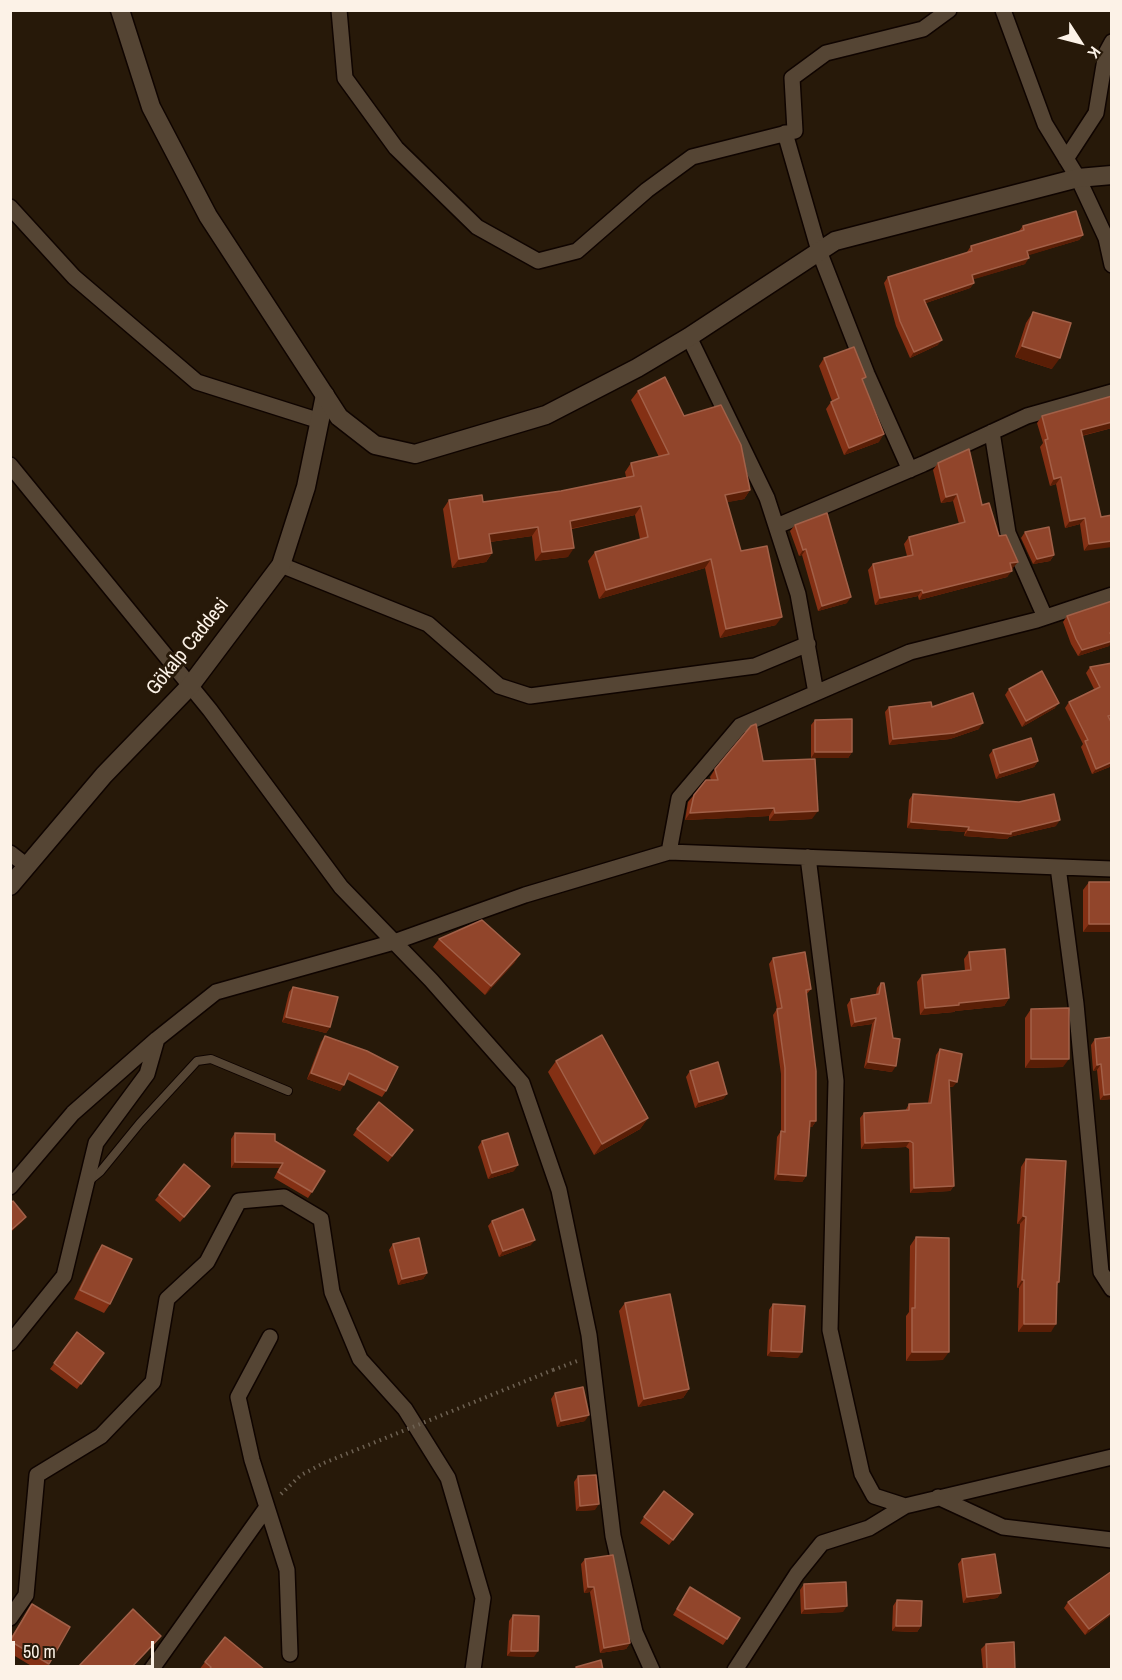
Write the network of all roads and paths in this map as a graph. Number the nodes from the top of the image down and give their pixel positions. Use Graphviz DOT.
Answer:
graph roads {
  1 [pos="120,10"];
  2 [pos="339,10"];
  3 [pos="950,10"];
  4 [pos="1003,10"];
  5 [pos="1112,42"];
  6 [pos="785,134"];
  7 [pos="1066,159"];
  8 [pos="1112,175"];
  9 [pos="1078,178"];
  10 [pos="10,207"];
  11 [pos="819,251"];
  12 [pos="1112,265"];
  13 [pos="689,337"];
  14 [pos="1112,392"];
  15 [pos="325,395"];
  16 [pos="320,421"];
  17 [pos="992,432"];
  18 [pos="10,465"];
  19 [pos="910,470"];
  20 [pos="777,526"];
  21 [pos="281,565"];
  22 [pos="1112,595"];
  23 [pos="1045,617"];
  24 [pos="808,645"];
  25 [pos="190,686"];
  26 [pos="816,693"];
  27 [pos="669,852"];
  28 [pos="10,854"];
  29 [pos="808,857"];
  30 [pos="27,866"];
  31 [pos="1058,867"];
  32 [pos="1112,869"];
  33 [pos="10,886"];
  34 [pos="394,942"];
  35 [pos="157,1039"];
  36 [pos="288,1091"];
  37 [pos="86,1183"];
  38 [pos="10,1187"];
  39 [pos="1112,1289"];
  40 [pos="270,1336"];
  41 [pos="10,1343"];
  42 [pos="591,1356"];
  43 [pos="1112,1457"];
  44 [pos="938,1497"];
  45 [pos="905,1506"];
  46 [pos="267,1507"];
  47 [pos="1112,1540"];
  48 [pos="10,1618"];
  49 [pos="290,1654"];
  50 [pos="151,1670"];
  51 [pos="473,1670"];
  52 [pos="652,1670"];
  53 [pos="735,1670"];
  1 -- 15 [label="main road"];
  2 -- 6 [label="street"];
  3 -- 6 [label="street"];
  4 -- 7 [label="street"];
  5 -- 7 [label="street"];
  6 -- 11 [label="street"];
  7 -- 9 [label="street"];
  8 -- 9 [label="main road"];
  9 -- 11 [label="main road"];
  9 -- 12 [label="street"];
  10 -- 16 [label="street"];
  11 -- 13 [label="main road"];
  11 -- 19 [label="street"];
  13 -- 15 [label="main road"];
  13 -- 20 [label="street"];
  14 -- 17 [label="street"];
  15 -- 16 [label="main road, Gökalp Caddesi"];
  16 -- 21 [label="main road, Gökalp Caddesi"];
  17 -- 19 [label="street"];
  17 -- 23 [label="street"];
  18 -- 25 [label="street"];
  19 -- 20 [label="street"];
  20 -- 24 [label="street"];
  21 -- 24 [label="street"];
  21 -- 25 [label="main road, Gökalp Caddesi"];
  22 -- 23 [label="street"];
  23 -- 26 [label="street"];
  24 -- 26 [label="street"];
  25 -- 30 [label="main road, Gökalp Caddesi"];
  25 -- 34 [label="street"];
  26 -- 27 [label="street"];
  27 -- 29 [label="street"];
  27 -- 34 [label="street"];
  28 -- 30 [label="street"];
  29 -- 31 [label="street"];
  29 -- 45 [label="street"];
  30 -- 33 [label="main road, Gökalp Caddesi"];
  31 -- 32 [label="street"];
  31 -- 39 [label="street"];
  34 -- 35 [label="street"];
  34 -- 42 [label="street"];
  35 -- 37 [label="street"];
  35 -- 38 [label="street"];
  36 -- 37 [label="lane"];
  37 -- 41 [label="street"];
  40 -- 46 [label="street"];
  42 -- 46 [label="path, bridge"];
  42 -- 52 [label="street"];
  43 -- 44 [label="street"];
  44 -- 45 [label="street"];
  44 -- 47 [label="street"];
  45 -- 53 [label="street"];
  46 -- 49 [label="street"];
  46 -- 50 [label="street"];
  48 -- 51 [label="street"];
}
